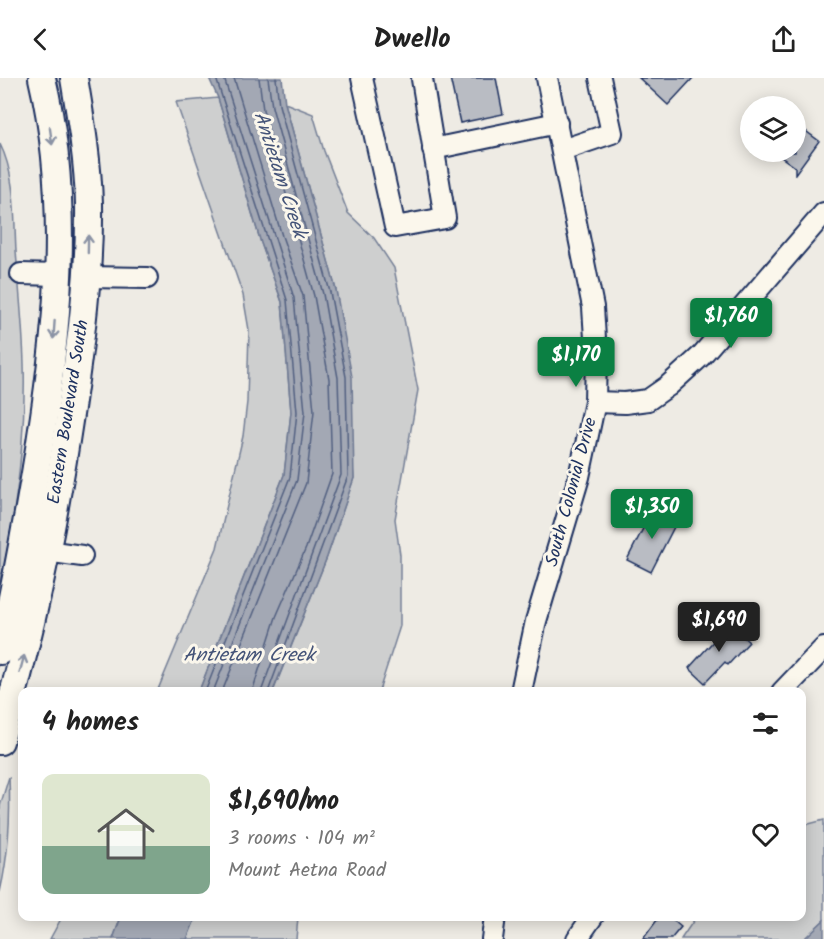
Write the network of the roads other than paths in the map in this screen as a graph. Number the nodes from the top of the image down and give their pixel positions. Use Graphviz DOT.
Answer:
graph roads {
  1 [pos="42,78"];
  2 [pos="74,78"];
  3 [pos="362,78"];
  4 [pos="547,78"];
  5 [pos="600,78"];
  6 [pos="422,79"];
  7 [pos="556,123"];
  8 [pos="433,149"];
  9 [pos="562,150"];
  10 [pos="824,213"];
  11 [pos="21,274"];
  12 [pos="57,275"];
  13 [pos="87,277"];
  14 [pos="147,278"];
  15 [pos="595,402"];
  16 [pos="14,547"];
  17 [pos="46,551"];
  18 [pos="82,556"];
  19 [pos="824,648"];
  20 [pos="0,651"];
  21 [pos="523,687"];
  22 [pos="787,687"];
  23 [pos="0,741"];
  24 [pos="494,921"];
  25 [pos="590,921"];
  26 [pos="492,939"];
  27 [pos="577,939"];
  1 -- 12 [label="main road, Eastern Boulevard South, one-way"];
  13 -- 2 [label="main road, Eastern Boulevard South, one-way"];
  3 -- 8 [label="street"];
  4 -- 7 [label="street, South Colonial Drive"];
  5 -- 9 [label="street"];
  6 -- 8 [label="street"];
  7 -- 8 [label="street"];
  7 -- 9 [label="street, South Colonial Drive"];
  9 -- 15 [label="street, South Colonial Drive"];
  10 -- 15 [label="street"];
  11 -- 12 [label="street"];
  12 -- 16 [label="main road, Eastern Boulevard South, one-way"];
  13 -- 14 [label="street"];
  13 -- 17 [label="main road, Eastern Boulevard South"];
  15 -- 21 [label="street, South Colonial Drive"];
  16 -- 17 [label="main road"];
  16 -- 20 [label="main road, Eastern Boulevard South"];
  17 -- 18 [label="street"];
  23 -- 17 [label="main road, Eastern Boulevard South, one-way"];
  19 -- 22 [label="street"];
  24 -- 26 [label="street"];
  25 -- 27 [label="street"];
}
